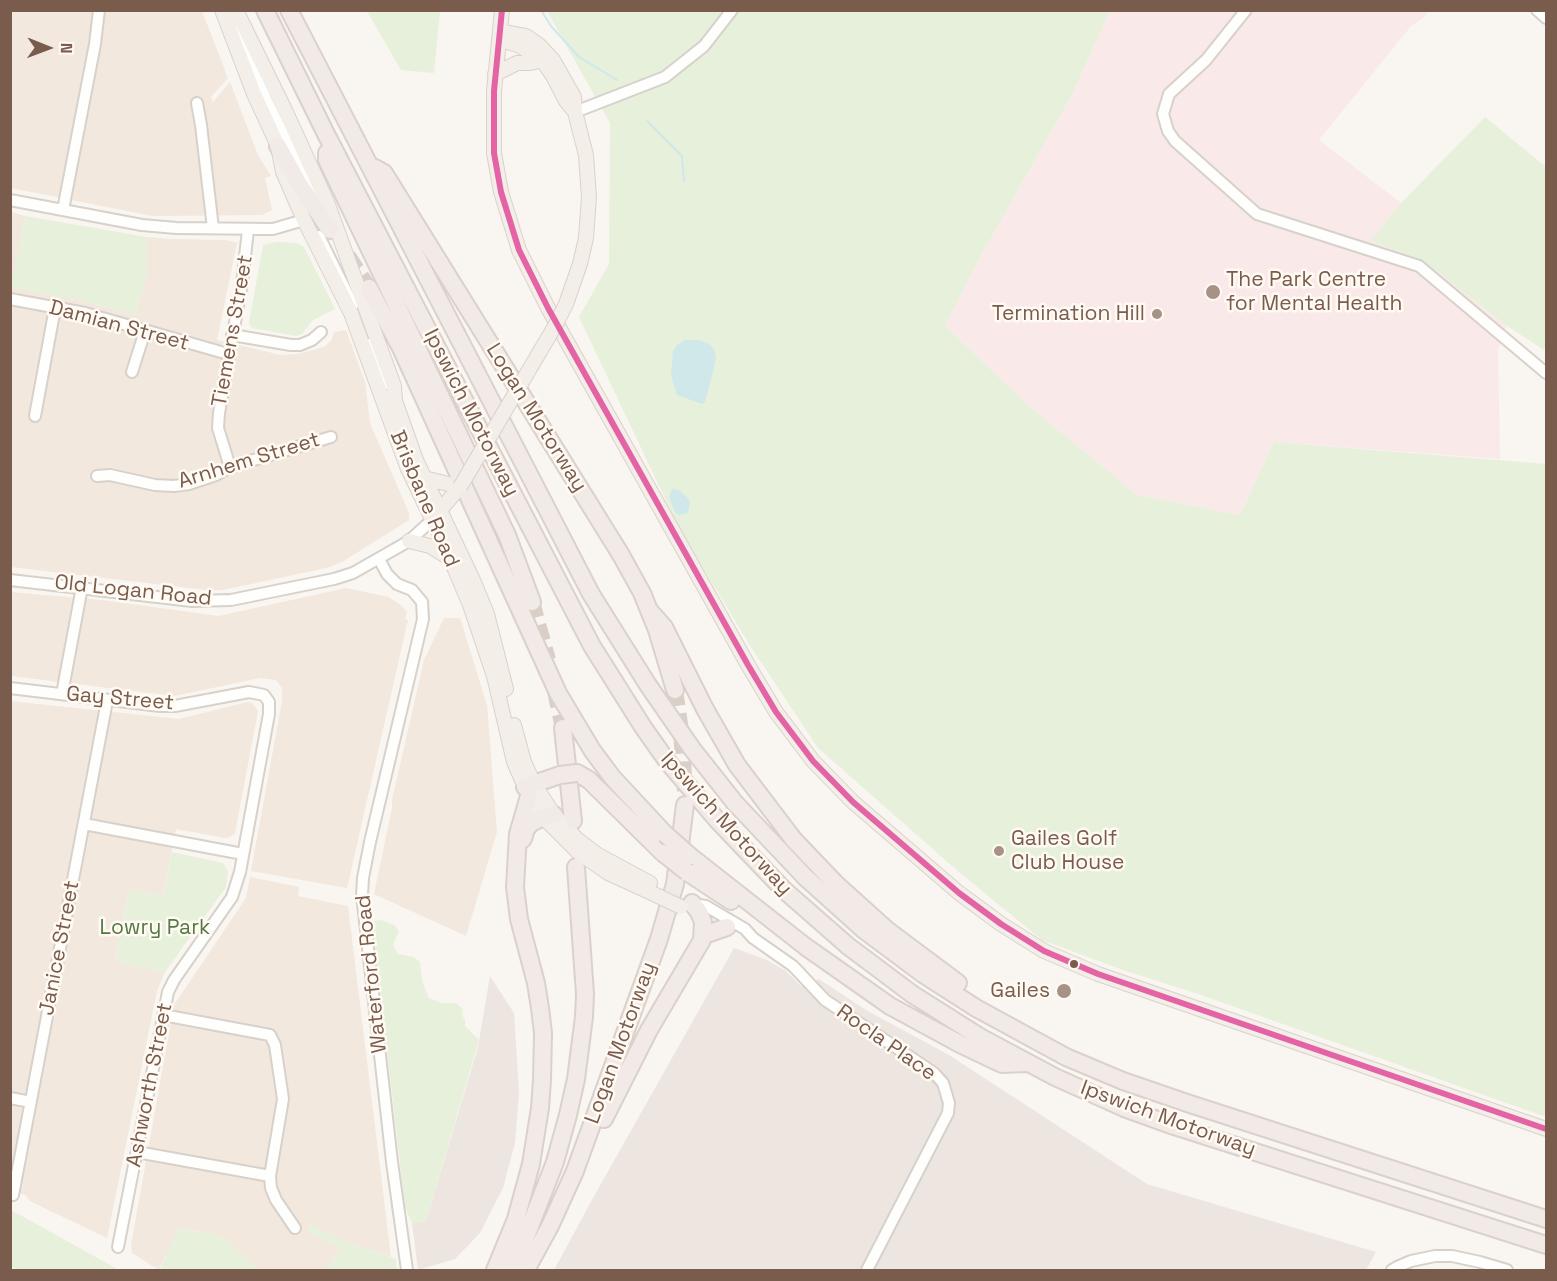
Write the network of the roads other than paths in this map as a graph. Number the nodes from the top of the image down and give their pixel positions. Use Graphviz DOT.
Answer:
graph roads {
  1 [pos="99,10"];
  2 [pos="222,10"];
  3 [pos="265,10"];
  4 [pos="289,10"];
  5 [pos="502,10"];
  6 [pos="732,10"];
  7 [pos="1246,10"];
  8 [pos="1537,10"];
  9 [pos="238,15"];
  10 [pos="1546,18"];
  11 [pos="500,35"];
  12 [pos="542,60"];
  13 [pos="495,74"];
  14 [pos="197,103"];
  15 [pos="575,112"];
  16 [pos="326,134"];
  17 [pos="278,146"];
  18 [pos="367,163"];
  19 [pos="10,200"];
  20 [pos="311,204"];
  21 [pos="63,210"];
  22 [pos="304,220"];
  23 [pos="213,228"];
  24 [pos="248,230"];
  25 [pos="330,230"];
  26 [pos="369,288"];
  27 [pos="10,299"];
  28 [pos="55,308"];
  29 [pos="145,331"];
  30 [pos="321,332"];
  31 [pos="232,335"];
  32 [pos="228,354"];
  33 [pos="132,372"];
  34 [pos="1546,373"];
  35 [pos="395,401"];
  36 [pos="35,417"];
  37 [pos="331,436"];
  38 [pos="230,467"];
  39 [pos="98,476"];
  40 [pos="424,478"];
  41 [pos="457,488"];
  42 [pos="436,515"];
  43 [pos="409,541"];
  44 [pos="449,558"];
  45 [pos="379,559"];
  46 [pos="10,580"];
  47 [pos="82,587"];
  48 [pos="532,602"];
  49 [pos="649,610"];
  50 [pos="10,688"];
  51 [pos="675,690"];
  52 [pos="62,694"];
  53 [pos="264,695"];
  54 [pos="107,701"];
  55 [pos="563,728"];
  56 [pos="529,789"];
  57 [pos="685,806"];
  58 [pos="548,816"];
  59 [pos="573,821"];
  60 [pos="84,824"];
  61 [pos="517,850"];
  62 [pos="243,854"];
  63 [pos="689,864"];
  64 [pos="576,867"];
  65 [pos="689,907"];
  66 [pos="727,927"];
  67 [pos="704,935"];
  68 [pos="753,938"];
  69 [pos="163,1015"];
  70 [pos="1066,1057"];
  71 [pos="1027,1063"];
  72 [pos="10,1098"];
  73 [pos="31,1102"];
  74 [pos="1546,1129"];
  75 [pos="137,1152"];
  76 [pos="574,1171"];
  77 [pos="270,1176"];
  78 [pos="13,1195"];
  79 [pos="1546,1219"];
  80 [pos="296,1228"];
  81 [pos="1546,1245"];
  82 [pos="118,1247"];
  83 [pos="407,1270"];
  84 [pos="495,1270"];
  85 [pos="510,1270"];
  86 [pos="526,1270"];
  87 [pos="867,1270"];
  88 [pos="1392,1270"];
  89 [pos="1507,1270"];
  1 -- 21 [label="street"];
  2 -- 17 [label="main road, Brisbane Road"];
  3 -- 16 [label="highway, Ipswich Motorway"];
  4 -- 18 [label="highway, Ipswich Motorway"];
  5 -- 11 [label="main road"];
  6 -- 15 [label="street"];
  7 -- 34 [label="street"];
  8 -- 10 [label="street"];
  9 -- 20 [label="street"];
  9 -- 35 [label="main road, Brisbane Road"];
  11 -- 12 [label="main road, Old Logan Road"];
  11 -- 13 [label="main road"];
  11 -- 15 [label="main road, Old Logan Road"];
  12 -- 13 [label="main road"];
  12 -- 15 [label="main road, Old Logan Road"];
  13 -- 74 [label="main road"];
  14 -- 23 [label="street"];
  15 -- 41 [label="main road, Old Logan Road, bridge"];
  16 -- 48 [label="highway"];
  16 -- 71 [label="highway, Ipswich Motorway"];
  17 -- 20 [label="highway"];
  17 -- 22 [label="main road, Brisbane Road"];
  18 -- 49 [label="highway, Logan Motorway"];
  18 -- 70 [label="highway, Ipswich Motorway"];
  19 -- 21 [label="street"];
  20 -- 22 [label="street"];
  20 -- 25 [label="highway"];
  21 -- 23 [label="street"];
  22 -- 24 [label="street"];
  22 -- 35 [label="street"];
  22 -- 42 [label="main road, Brisbane Road"];
  23 -- 24 [label="street"];
  24 -- 31 [label="street, Tiemens Street"];
  26 -- 63 [label="highway, bridge"];
  27 -- 28 [label="street, Damian Street"];
  28 -- 29 [label="street, Damian Street"];
  28 -- 36 [label="street"];
  29 -- 32 [label="street, Damian Street"];
  29 -- 33 [label="street"];
  30 -- 31 [label="street"];
  31 -- 32 [label="street, Tiemens Street"];
  32 -- 38 [label="street, Tiemens Street"];
  35 -- 40 [label="main road, Brisbane Road"];
  37 -- 38 [label="street, Arnhem Street"];
  38 -- 39 [label="street, Arnhem Street"];
  40 -- 41 [label="main road"];
  40 -- 42 [label="main road, Brisbane Road"];
  41 -- 42 [label="main road, Old Logan Road"];
  42 -- 43 [label="street, Old Logan Road"];
  42 -- 44 [label="main road, Brisbane Road"];
  42 -- 56 [label="main road, Brisbane Road"];
  43 -- 44 [label="main road"];
  43 -- 45 [label="street, Old Logan Road"];
  44 -- 56 [label="main road, Brisbane Road"];
  45 -- 47 [label="street, Old Logan Road"];
  45 -- 83 [label="street, Waterford Road"];
  46 -- 47 [label="street, Old Logan Road"];
  47 -- 52 [label="street"];
  49 -- 51 [label="highway, Logan Motorway"];
  49 -- 70 [label="highway"];
  50 -- 52 [label="street, Gay Street"];
  52 -- 54 [label="street, Gay Street"];
  53 -- 54 [label="street, Gay Street"];
  53 -- 62 [label="street, Ashworth Street"];
  54 -- 60 [label="street, Janice Street"];
  55 -- 59 [label="highway"];
  56 -- 58 [label="main road, Brisbane Road"];
  56 -- 61 [label="highway"];
  56 -- 63 [label="highway, bridge"];
  57 -- 76 [label="highway, Logan Motorway"];
  58 -- 61 [label="highway"];
  58 -- 65 [label="main road, Brisbane Road"];
  60 -- 62 [label="street"];
  60 -- 73 [label="street, Janice Street"];
  61 -- 84 [label="highway"];
  62 -- 69 [label="street, Ashworth Street"];
  63 -- 71 [label="highway"];
  64 -- 85 [label="highway, Logan Motorway"];
  65 -- 66 [label="street, Rocla Place"];
  65 -- 67 [label="highway"];
  65 -- 68 [label="street, Rocla Place"];
  66 -- 67 [label="highway"];
  66 -- 68 [label="street, Rocla Place"];
  67 -- 76 [label="highway"];
  68 -- 87 [label="street, Rocla Place"];
  69 -- 75 [label="street, Ashworth Street"];
  69 -- 77 [label="street"];
  70 -- 79 [label="highway, Ipswich Motorway"];
  71 -- 81 [label="highway, Ipswich Motorway"];
  72 -- 73 [label="street"];
  73 -- 78 [label="street, Janice Street"];
  75 -- 77 [label="street"];
  75 -- 82 [label="street, Ashworth Street"];
  76 -- 86 [label="highway, Logan Motorway"];
  77 -- 80 [label="street"];
  88 -- 89 [label="street"];
}
